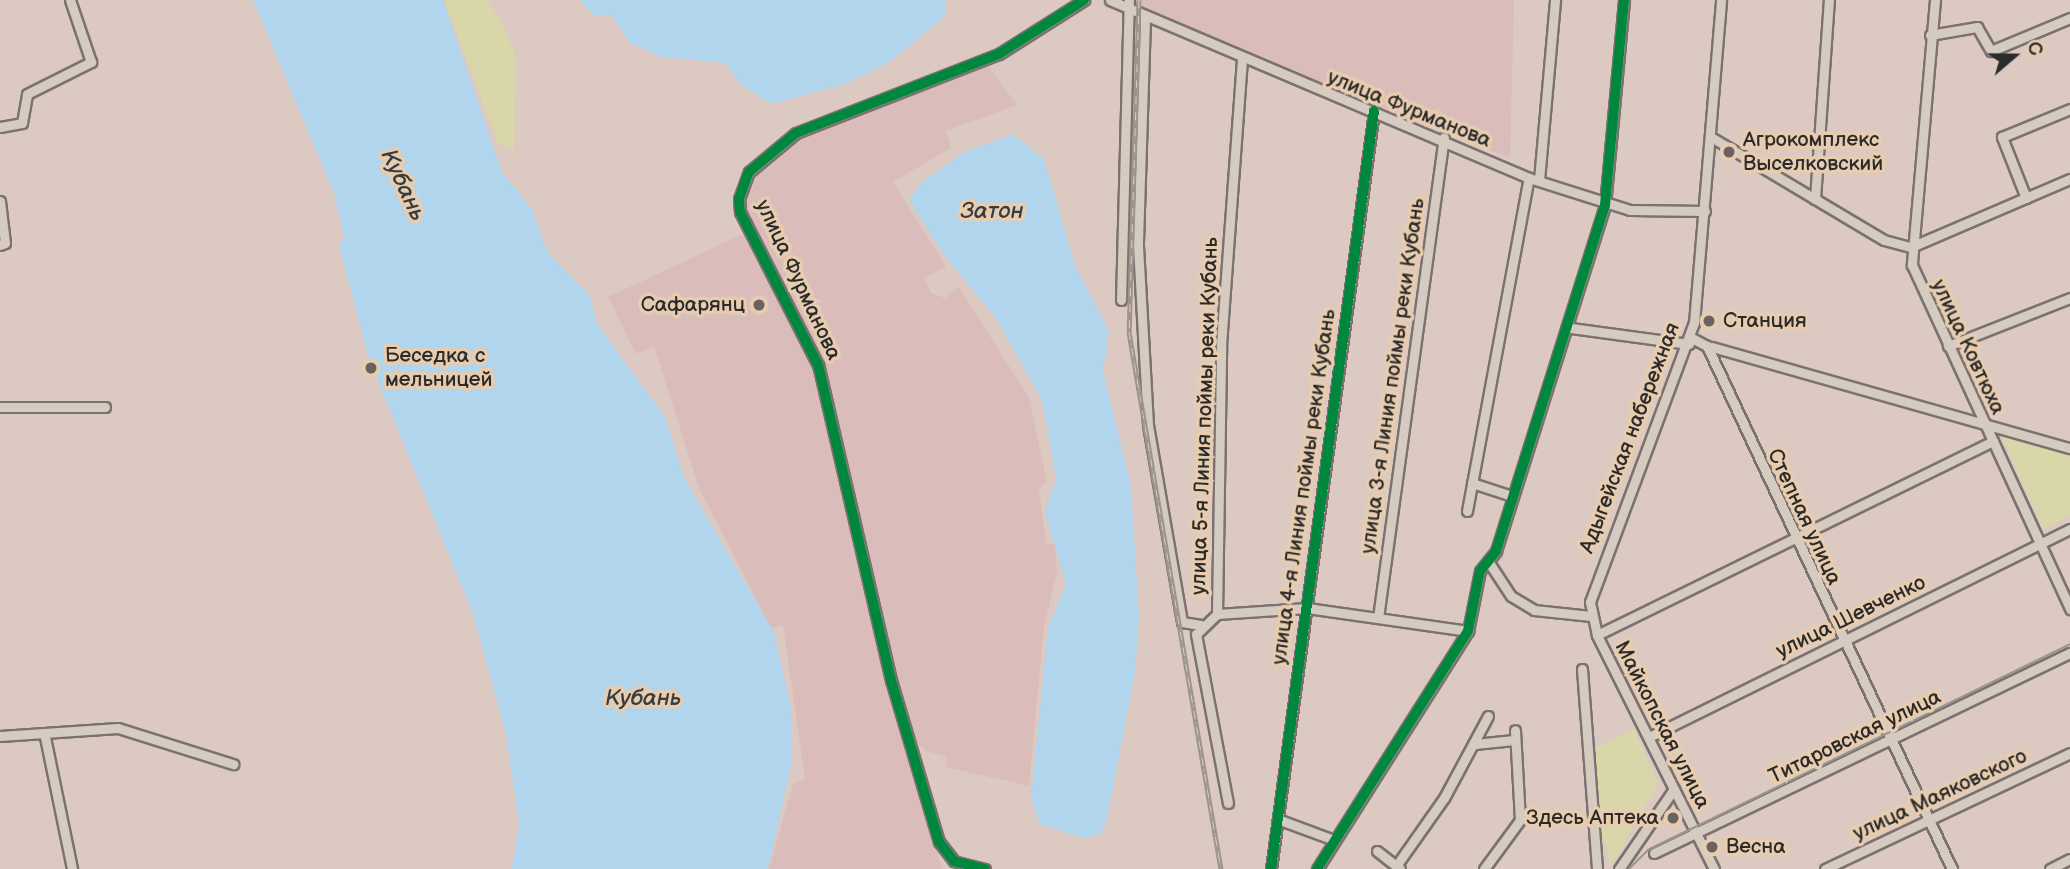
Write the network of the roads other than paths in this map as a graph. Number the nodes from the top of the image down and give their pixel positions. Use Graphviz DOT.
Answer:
graph roads {
  1 [pos="70,0"];
  2 [pos="1084,0"];
  3 [pos="1110,0"];
  4 [pos="1555,0"];
  5 [pos="1624,0"];
  6 [pos="1721,0"];
  7 [pos="1829,0"];
  8 [pos="1936,0"];
  9 [pos="1129,5"];
  10 [pos="2070,18"];
  11 [pos="1145,19"];
  12 [pos="1930,35"];
  13 [pos="1242,60"];
  14 [pos="2070,109"];
  15 [pos="1374,111"];
  16 [pos="0,127"];
  17 [pos="1711,137"];
  18 [pos="1444,138"];
  19 [pos="1534,179"];
  20 [pos="2070,179"];
  21 [pos="2026,198"];
  22 [pos="1815,199"];
  23 [pos="0,201"];
  24 [pos="1605,205"];
  25 [pos="1705,211"];
  26 [pos="3,244"];
  27 [pos="1912,247"];
  28 [pos="2070,298"];
  29 [pos="1121,300"];
  30 [pos="1571,328"];
  31 [pos="1690,341"];
  32 [pos="1948,346"];
  33 [pos="1712,347"];
  34 [pos="0,407"];
  35 [pos="105,407"];
  36 [pos="1984,422"];
  37 [pos="1993,441"];
  38 [pos="2070,448"];
  39 [pos="1472,483"];
  40 [pos="1512,496"];
  41 [pos="1467,511"];
  42 [pos="2070,529"];
  43 [pos="1793,538"];
  44 [pos="2039,544"];
  45 [pos="1488,561"];
  46 [pos="1307,608"];
  47 [pos="2070,609"];
  48 [pos="1217,614"];
  49 [pos="1591,616"];
  50 [pos="1378,618"];
  51 [pos="1201,625"];
  52 [pos="1468,631"];
  53 [pos="1597,635"];
  54 [pos="1843,640"];
  55 [pos="2070,653"];
  56 [pos="1582,669"];
  57 [pos="1488,716"];
  58 [pos="0,736"];
  59 [pos="45,737"];
  60 [pos="1649,737"];
  61 [pos="1890,739"];
  62 [pos="1475,744"];
  63 [pos="2070,753"];
  64 [pos="233,764"];
  65 [pos="1674,789"];
  66 [pos="1228,803"];
  67 [pos="1280,820"];
  68 [pos="1929,820"];
  69 [pos="1696,831"];
  70 [pos="1334,840"];
  71 [pos="1377,851"];
  72 [pos="1654,853"];
  73 [pos="2070,859"];
  74 [pos="1398,867"];
  75 [pos="72,869"];
  76 [pos="985,869"];
  77 [pos="1271,869"];
  78 [pos="1317,869"];
  79 [pos="1484,869"];
  80 [pos="1597,869"];
  81 [pos="1619,869"];
  82 [pos="1714,869"];
  83 [pos="1825,869"];
  84 [pos="1952,869"];
  85 [pos="2050,869"];
  1 -- 16 [label="street"];
  2 -- 76 [label="street, улица Фурманова"];
  3 -- 9 [label="street, улица Фурманова"];
  4 -- 19 [label="street"];
  5 -- 24 [label="street"];
  6 -- 17 [label="street, Адыгейская набережная"];
  7 -- 22 [label="street"];
  8 -- 12 [label="street, улица Ковтюха"];
  9 -- 11 [label="street, улица Фурманова"];
  9 -- 29 [label="street"];
  10 -- 12 [label="street"];
  11 -- 13 [label="street, улица Фурманова"];
  11 -- 51 [label="street"];
  12 -- 27 [label="street, улица Ковтюха"];
  13 -- 15 [label="street, улица Фурманова"];
  13 -- 48 [label="street, улица 5-я Линия поймы реки Кубань"];
  14 -- 21 [label="street"];
  15 -- 18 [label="street, улица Фурманова"];
  15 -- 46 [label="street, улица 4-я Линия поймы реки Кубань"];
  17 -- 22 [label="street"];
  17 -- 25 [label="street, Адыгейская набережная"];
  18 -- 19 [label="street, улица Фурманова"];
  18 -- 50 [label="street, улица 3-я Линия поймы реки Кубань"];
  19 -- 24 [label="street, улица Фурманова"];
  19 -- 39 [label="street"];
  20 -- 21 [label="street"];
  21 -- 27 [label="street"];
  22 -- 27 [label="street"];
  23 -- 26 [label="street"];
  24 -- 25 [label="street, улица Фурманова"];
  24 -- 30 [label="street"];
  25 -- 31 [label="street, Адыгейская набережная"];
  27 -- 32 [label="street, улица Ковтюха"];
  28 -- 32 [label="street"];
  30 -- 31 [label="street"];
  30 -- 40 [label="street"];
  31 -- 43 [label="street, Степная улица"];
  31 -- 49 [label="street, Адыгейская набережная"];
  32 -- 36 [label="street, улица Ковтюха"];
  33 -- 36 [label="street"];
  34 -- 35 [label="street"];
  36 -- 37 [label="street, улица Ковтюха"];
  36 -- 38 [label="street"];
  37 -- 43 [label="street"];
  37 -- 44 [label="street, улица Ковтюха"];
  39 -- 40 [label="street"];
  39 -- 41 [label="street"];
  40 -- 45 [label="street"];
  42 -- 44 [label="street, улица Шевченко"];
  43 -- 53 [label="street"];
  43 -- 54 [label="street, Степная улица"];
  44 -- 47 [label="street, улица Ковтюха"];
  44 -- 54 [label="street, улица Шевченко"];
  45 -- 49 [label="street"];
  45 -- 52 [label="street"];
  46 -- 48 [label="street"];
  46 -- 50 [label="street"];
  46 -- 67 [label="street, улица 4-я Линия поймы реки Кубань"];
  48 -- 51 [label="street, улица 5-я Линия поймы реки Кубань"];
  49 -- 53 [label="street, Адыгейская набережная"];
  50 -- 52 [label="street"];
  51 -- 66 [label="street, улица 5-я Линия поймы реки Кубань"];
  52 -- 70 [label="street"];
  53 -- 60 [label="street, Майкопская улица"];
  54 -- 60 [label="street, улица Шевченко"];
  54 -- 61 [label="street, Степная улица"];
  55 -- 61 [label="street, Титаровская улица"];
  56 -- 80 [label="street"];
  57 -- 62 [label="street"];
  58 -- 59 [label="street"];
  59 -- 64 [label="street"];
  59 -- 75 [label="street"];
  60 -- 65 [label="street, Майкопская улица"];
  61 -- 68 [label="street, Степная улица"];
  61 -- 69 [label="street, Титаровская улица"];
  62 -- 74 [label="street"];
  62 -- 79 [label="street"];
  63 -- 68 [label="street, улица Маяковского"];
  65 -- 69 [label="street, Майкопская улица"];
  65 -- 81 [label="street"];
  67 -- 70 [label="street"];
  67 -- 77 [label="street, улица 4-я Линия поймы реки Кубань"];
  68 -- 83 [label="street, улица Маяковского"];
  68 -- 84 [label="street, Степная улица"];
  69 -- 72 [label="street, Титаровская улица"];
  69 -- 82 [label="street, Майкопская улица"];
  70 -- 78 [label="street"];
  71 -- 74 [label="street"];
  73 -- 85 [label="street"];
}
